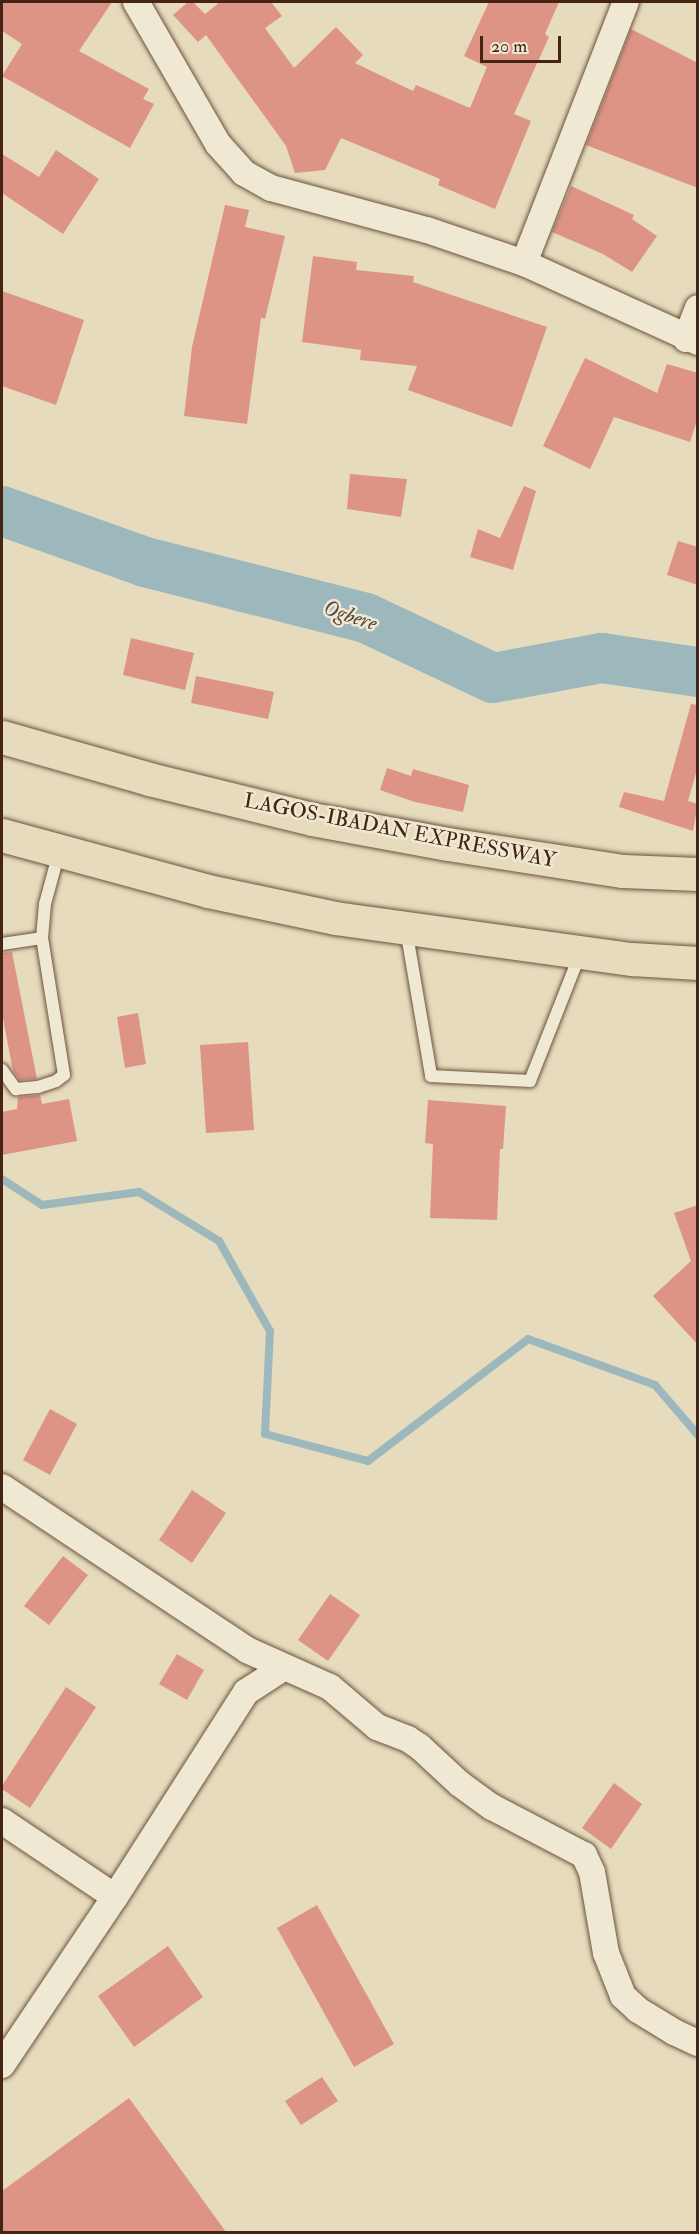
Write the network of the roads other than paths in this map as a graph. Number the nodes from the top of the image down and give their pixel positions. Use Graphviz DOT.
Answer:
graph roads {
  1 [pos="136,2"];
  2 [pos="626,2"];
  3 [pos="524,263"];
  4 [pos="698,308"];
  5 [pos="692,340"];
  6 [pos="2,737"];
  7 [pos="2,835"];
  8 [pos="59,851"];
  9 [pos="698,874"];
  10 [pos="406,928"];
  11 [pos="42,938"];
  12 [pos="2,944"];
  13 [pos="581,952"];
  14 [pos="698,963"];
  15 [pos="2,1070"];
  16 [pos="2,1487"];
  17 [pos="247,1650"];
  18 [pos="283,1668"];
  19 [pos="246,1692"];
  20 [pos="2,1821"];
  21 [pos="115,1898"];
  22 [pos="698,2043"];
  23 [pos="2,2065"];
  1 -- 3 [label="street"];
  2 -- 3 [label="street"];
  3 -- 5 [label="street"];
  4 -- 5 [label="street"];
  6 -- 9 [label="highway, LAGOS-IBADAN EXPRESSWAY"];
  7 -- 8 [label="highway"];
  8 -- 10 [label="highway"];
  8 -- 11 [label="lane"];
  10 -- 13 [label="highway"];
  10 -- 13 [label="lane"];
  11 -- 12 [label="lane"];
  11 -- 15 [label="lane"];
  13 -- 14 [label="highway"];
  16 -- 17 [label="street"];
  17 -- 18 [label="street"];
  17 -- 19 [label="street"];
  18 -- 19 [label="street"];
  18 -- 22 [label="street"];
  19 -- 21 [label="street"];
  20 -- 21 [label="street"];
  21 -- 23 [label="street"];
}
